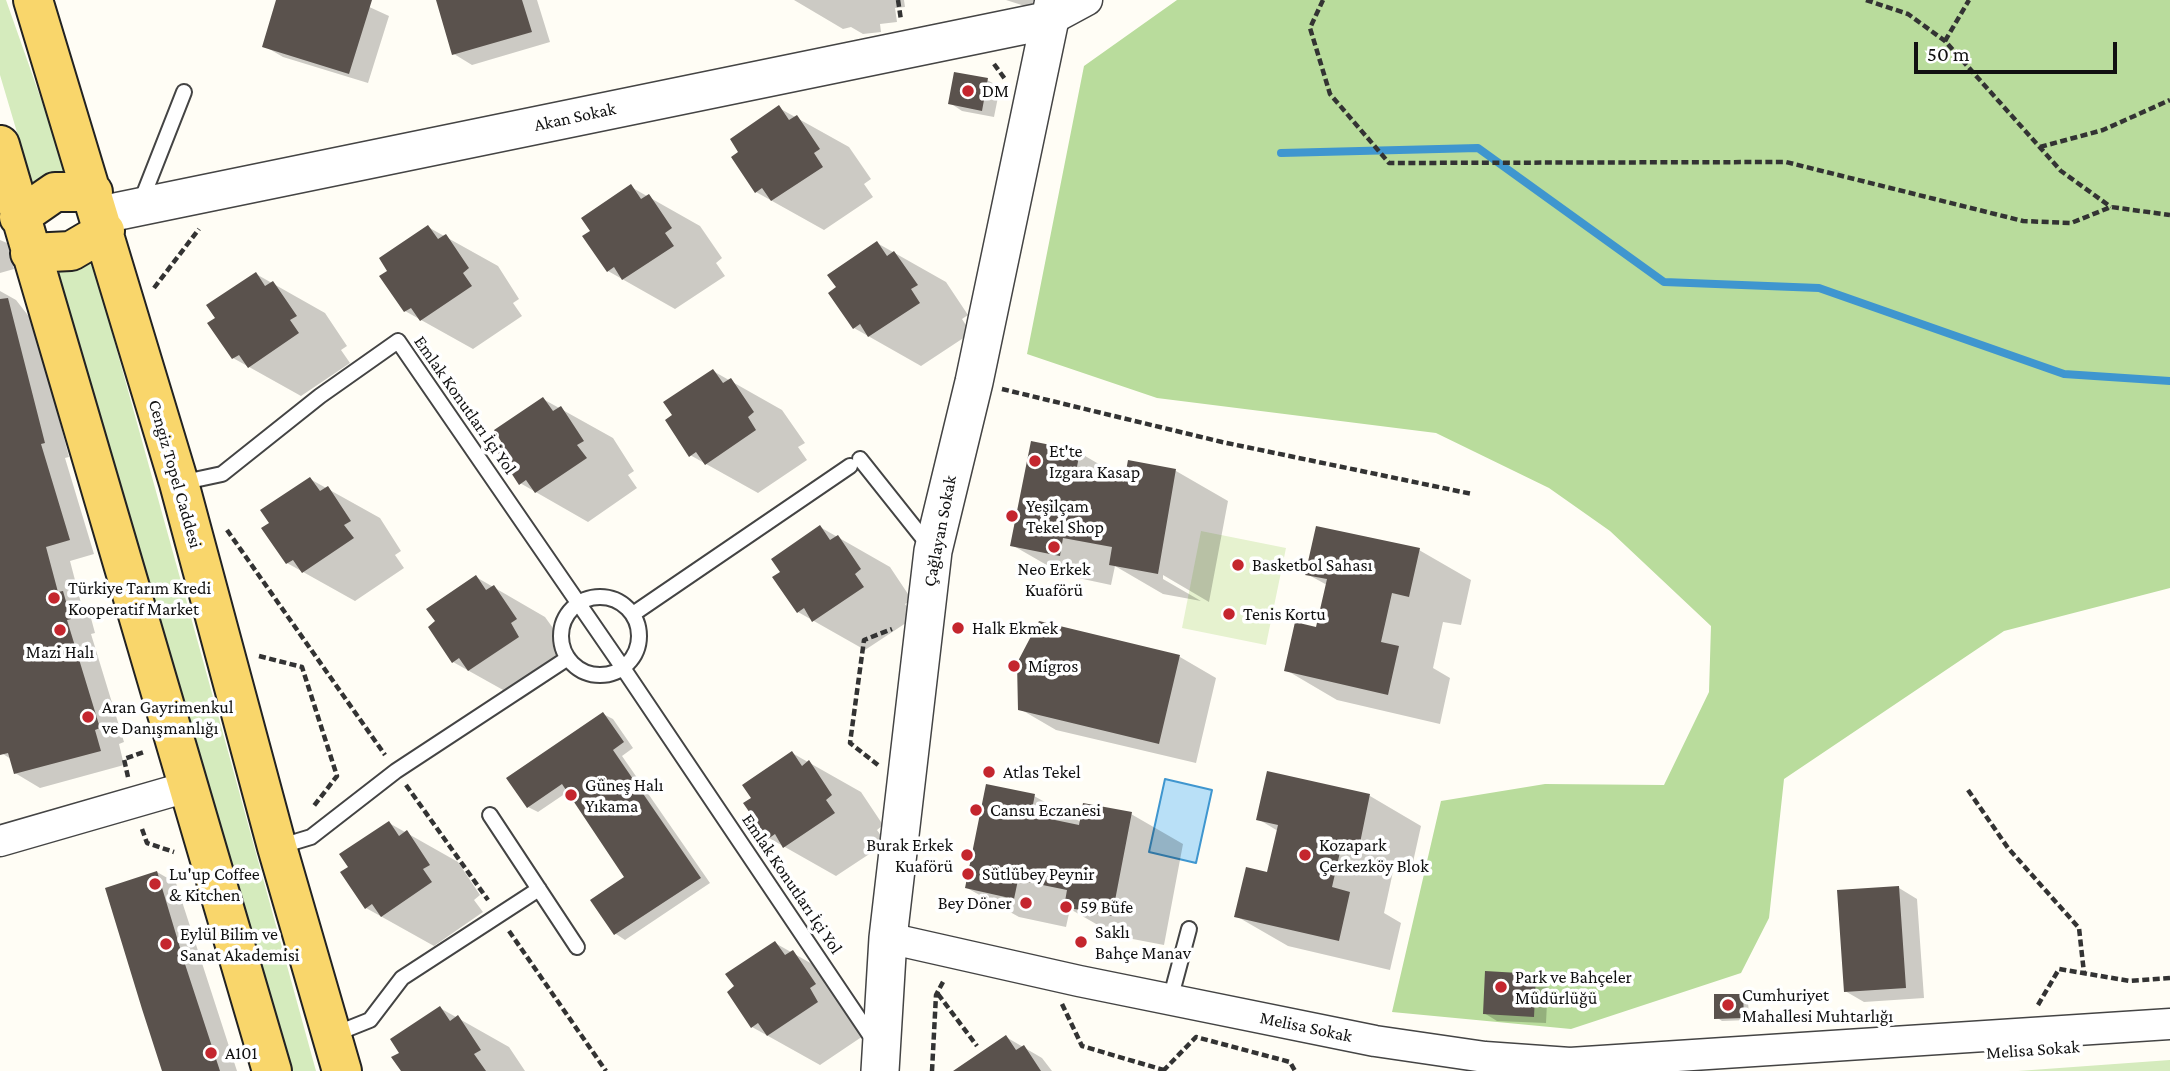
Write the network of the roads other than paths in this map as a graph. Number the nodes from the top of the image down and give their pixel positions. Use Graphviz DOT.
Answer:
graph roads {
  1 [pos="33,0"];
  2 [pos="1087,0"];
  3 [pos="1052,10"];
  4 [pos="184,92"];
  5 [pos="0,145"];
  6 [pos="140,205"];
  7 [pos="99,212"];
  8 [pos="19,216"];
  9 [pos="30,253"];
  10 [pos="179,483"];
  11 [pos="933,551"];
  12 [pos="579,603"];
  13 [pos="633,614"];
  14 [pos="568,658"];
  15 [pos="623,668"];
  16 [pos="187,787"];
  17 [pos="490,815"];
  18 [pos="0,841"];
  19 [pos="294,842"];
  20 [pos="539,889"];
  21 [pos="1189,929"];
  22 [pos="888,938"];
  23 [pos="577,947"];
  24 [pos="1170,999"];
  25 [pos="2170,1024"];
  26 [pos="2170,1041"];
  27 [pos="1730,1051"];
  28 [pos="336,1054"];
  29 [pos="881,1061"];
  30 [pos="1569,1067"];
  31 [pos="272,1071"];
  1 -- 7 [label="main road, Cengiz Topel Caddesi"];
  2 -- 3 [label="street"];
  3 -- 6 [label="street, Akan Sokak"];
  3 -- 11 [label="street, Çağlayan Sokak"];
  4 -- 6 [label="lane"];
  5 -- 8 [label="main road"];
  6 -- 7 [label="street, Akan Sokak"];
  7 -- 8 [label="main road"];
  7 -- 9 [label="main road"];
  7 -- 10 [label="main road, Cengiz Topel Caddesi"];
  8 -- 9 [label="main road"];
  9 -- 16 [label="main road"];
  10 -- 12 [label="lane, Emlak Konutları İçi Yol"];
  10 -- 19 [label="main road, Cengiz Topel Caddesi"];
  11 -- 13 [label="lane"];
  11 -- 22 [label="street, Çağlayan Sokak"];
  12 -- 13 [label="lane"];
  12 -- 14 [label="lane"];
  12 -- 15 [label="lane, Emlak Konutları İçi Yol"];
  13 -- 15 [label="lane"];
  14 -- 15 [label="lane"];
  14 -- 19 [label="lane"];
  15 -- 29 [label="lane, Emlak Konutları İçi Yol"];
  16 -- 18 [label="street"];
  16 -- 31 [label="main road"];
  17 -- 20 [label="lane"];
  19 -- 28 [label="main road, Cengiz Topel Caddesi"];
  20 -- 23 [label="lane"];
  20 -- 28 [label="lane"];
  21 -- 24 [label="lane"];
  22 -- 24 [label="street, Melisa Sokak"];
  22 -- 29 [label="street, Çağlayan Sokak"];
  24 -- 30 [label="street, Melisa Sokak"];
  25 -- 27 [label="street, Melisa Sokak"];
  26 -- 27 [label="street, Melisa Sokak"];
  27 -- 30 [label="street, Melisa Sokak"];
}
